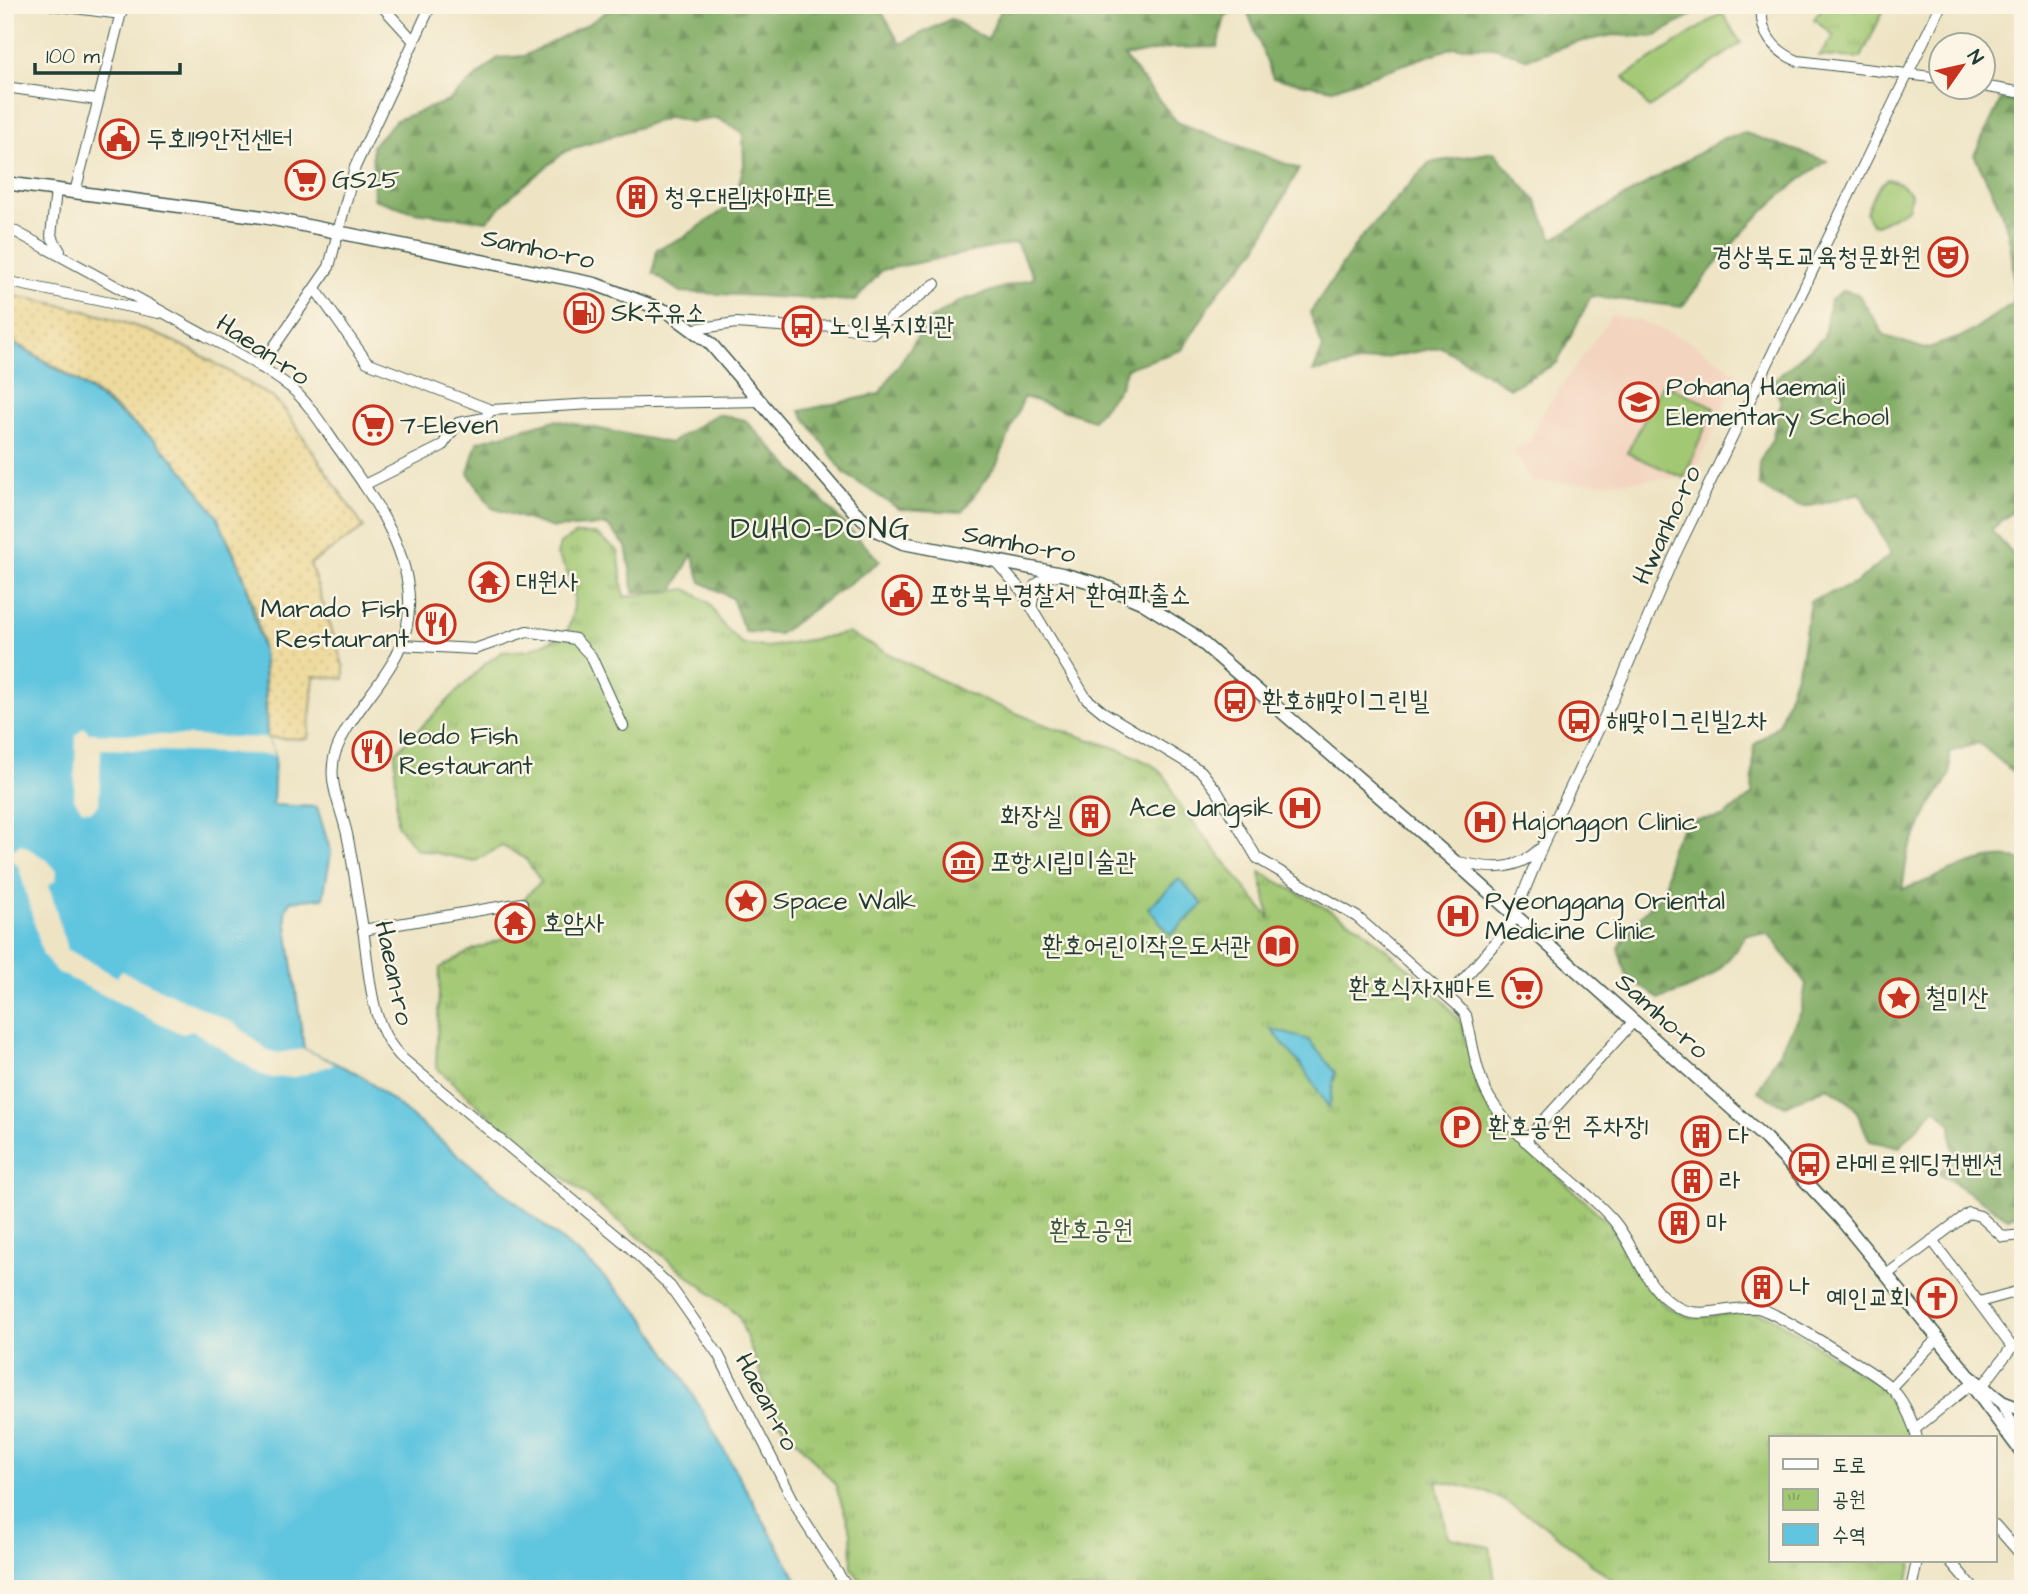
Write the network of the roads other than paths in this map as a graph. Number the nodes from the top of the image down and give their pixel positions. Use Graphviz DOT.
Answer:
graph roads {
  1 [pos="52,5"];
  2 [pos="381,5"];
  3 [pos="431,5"];
  4 [pos="1762,5"];
  5 [pos="1941,5"];
  6 [pos="122,10"];
  7 [pos="413,40"];
  8 [pos="1907,72"];
  9 [pos="1926,75"];
  10 [pos="5,87"];
  11 [pos="1996,88"];
  12 [pos="2023,93"];
  13 [pos="97,100"];
  14 [pos="5,183"];
  15 [pos="56,190"];
  16 [pos="75,192"];
  17 [pos="5,226"];
  18 [pos="340,230"];
  19 [pos="66,256"];
  20 [pos="5,281"];
  21 [pos="935,284"];
  22 [pos="316,290"];
  23 [pos="169,315"];
  24 [pos="695,329"];
  25 [pos="260,367"];
  26 [pos="762,401"];
  27 [pos="491,410"];
  28 [pos="365,485"];
  29 [pos="996,562"];
  30 [pos="1062,574"];
  31 [pos="1033,608"];
  32 [pos="401,646"];
  33 [pos="623,726"];
  34 [pos="1543,845"];
  35 [pos="1454,861"];
  36 [pos="522,904"];
  37 [pos="1514,916"];
  38 [pos="363,930"];
  39 [pos="1449,996"];
  40 [pos="1634,1021"];
  41 [pos="1525,1141"];
  42 [pos="2023,1235"];
  43 [pos="1931,1240"];
  44 [pos="1886,1275"];
  45 [pos="2023,1290"];
  46 [pos="1979,1303"];
  47 [pos="1937,1339"];
  48 [pos="2018,1345"];
  49 [pos="1976,1386"];
  50 [pos="1891,1387"];
  51 [pos="2003,1402"];
  52 [pos="2023,1410"];
  53 [pos="1916,1434"];
  54 [pos="2023,1447"];
  55 [pos="2023,1454"];
  56 [pos="1996,1526"];
  57 [pos="2023,1557"];
  58 [pos="1917,1562"];
  59 [pos="1951,1562"];
  60 [pos="848,1589"];
  61 [pos="1911,1589"];
  62 [pos="1974,1589"];
  1 -- 6 [label="street"];
  2 -- 7 [label="street"];
  3 -- 7 [label="street"];
  4 -- 8 [label="street"];
  5 -- 8 [label="street, Hwanho-ro"];
  6 -- 13 [label="street"];
  7 -- 18 [label="street"];
  8 -- 9 [label="street"];
  8 -- 34 [label="street, Hwanho-ro"];
  10 -- 13 [label="street"];
  11 -- 12 [label="street"];
  13 -- 16 [label="street"];
  14 -- 15 [label="main road, Samho-ro"];
  15 -- 16 [label="main road, Samho-ro"];
  15 -- 19 [label="street"];
  16 -- 18 [label="main road, Samho-ro"];
  17 -- 19 [label="street, Haean-ro"];
  18 -- 22 [label="street"];
  18 -- 24 [label="main road, Samho-ro"];
  19 -- 23 [label="street, Haean-ro"];
  20 -- 23 [label="street, Haean-ro"];
  21 -- 24 [label="street"];
  22 -- 25 [label="street"];
  22 -- 27 [label="street"];
  23 -- 25 [label="street, Haean-ro"];
  24 -- 26 [label="main road, Samho-ro"];
  25 -- 28 [label="street, Haean-ro"];
  26 -- 27 [label="street"];
  26 -- 29 [label="main road, Samho-ro"];
  27 -- 28 [label="street"];
  28 -- 32 [label="street, Haean-ro"];
  29 -- 30 [label="main road, Samho-ro"];
  29 -- 31 [label="street"];
  30 -- 31 [label="street"];
  30 -- 35 [label="main road, Samho-ro"];
  31 -- 39 [label="street"];
  32 -- 33 [label="street"];
  32 -- 38 [label="street, Haean-ro"];
  34 -- 35 [label="street"];
  34 -- 37 [label="street, Hwanho-ro"];
  35 -- 37 [label="main road, Samho-ro"];
  36 -- 38 [label="street"];
  37 -- 39 [label="street, Hwanho-ro"];
  37 -- 40 [label="main road, Samho-ro"];
  38 -- 60 [label="street, Haean-ro"];
  39 -- 41 [label="street"];
  40 -- 41 [label="street"];
  40 -- 44 [label="main road, Samho-ro"];
  41 -- 50 [label="street"];
  42 -- 43 [label="street"];
  43 -- 44 [label="street"];
  43 -- 46 [label="street"];
  44 -- 47 [label="main road, Samho-ro"];
  45 -- 46 [label="street"];
  46 -- 48 [label="street"];
  47 -- 49 [label="main road, Samho-ro"];
  47 -- 50 [label="street"];
  48 -- 49 [label="street"];
  49 -- 51 [label="main road"];
  49 -- 53 [label="street"];
  49 -- 55 [label="main road, Samho-ro"];
  50 -- 53 [label="street"];
  51 -- 52 [label="main road"];
  51 -- 54 [label="street"];
  56 -- 57 [label="street"];
  58 -- 61 [label="street"];
  59 -- 62 [label="street"];
}
